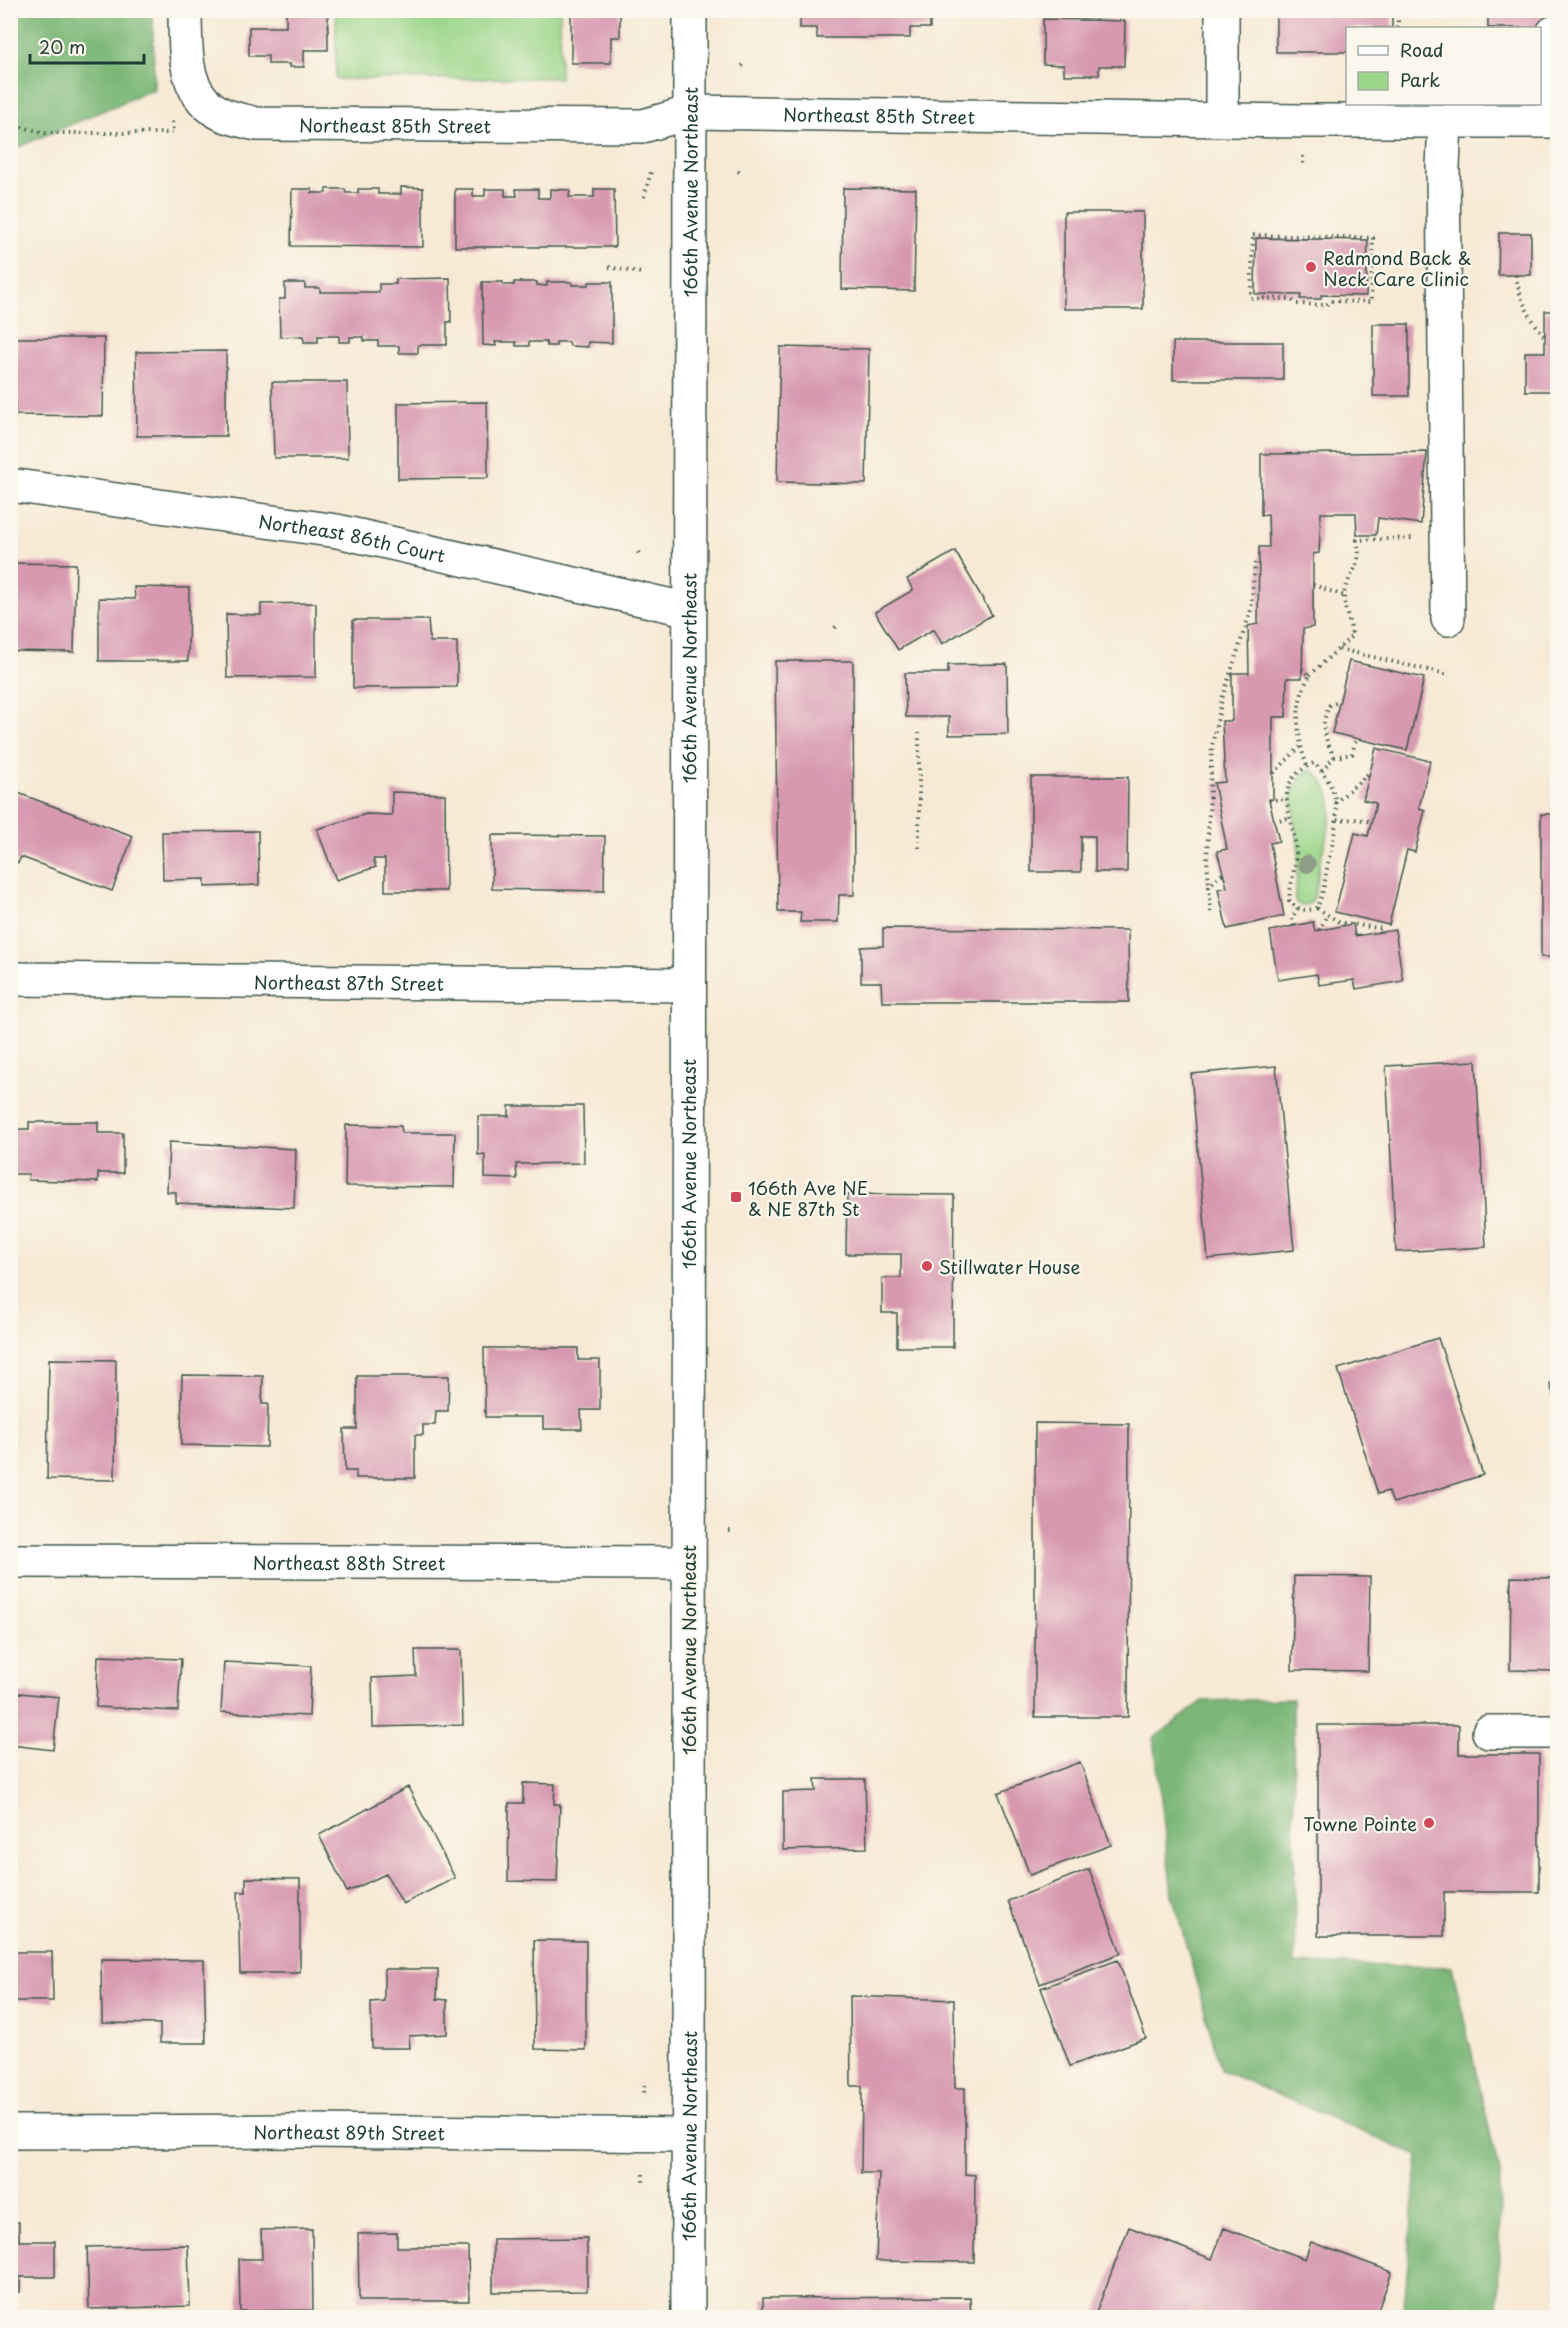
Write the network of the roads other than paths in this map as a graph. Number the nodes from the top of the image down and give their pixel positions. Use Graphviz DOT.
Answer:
graph roads {
  1 [pos="185,10"];
  2 [pos="690,10"];
  3 [pos="1222,10"];
  4 [pos="1554,33"];
  5 [pos="691,112"];
  6 [pos="1222,120"];
  7 [pos="1445,121"];
  8 [pos="1556,121"];
  9 [pos="10,485"];
  10 [pos="690,610"];
  11 [pos="1448,619"];
  12 [pos="10,979"];
  13 [pos="688,985"];
  14 [pos="10,1561"];
  15 [pos="688,1563"];
  16 [pos="1489,1732"];
  17 [pos="1557,1732"];
  18 [pos="10,2132"];
  19 [pos="687,2135"];
  20 [pos="688,2318"];
  1 -- 5 [label="street, Northeast 85th Street"];
  2 -- 5 [label="street, 166th Avenue Northeast"];
  3 -- 6 [label="street"];
  4 -- 8 [label="street"];
  5 -- 6 [label="street, Northeast 85th Street"];
  5 -- 10 [label="street, 166th Avenue Northeast"];
  6 -- 7 [label="street, Northeast 85th Street"];
  7 -- 8 [label="street, Northeast 85th Street"];
  7 -- 11 [label="street"];
  9 -- 10 [label="street, Northeast 86th Court"];
  10 -- 13 [label="street, 166th Avenue Northeast"];
  12 -- 13 [label="street, Northeast 87th Street"];
  13 -- 15 [label="street, 166th Avenue Northeast"];
  14 -- 15 [label="street, Northeast 88th Street"];
  15 -- 19 [label="street, 166th Avenue Northeast"];
  16 -- 17 [label="street"];
  18 -- 19 [label="street, Northeast 89th Street"];
  19 -- 20 [label="street, 166th Avenue Northeast"];
}
